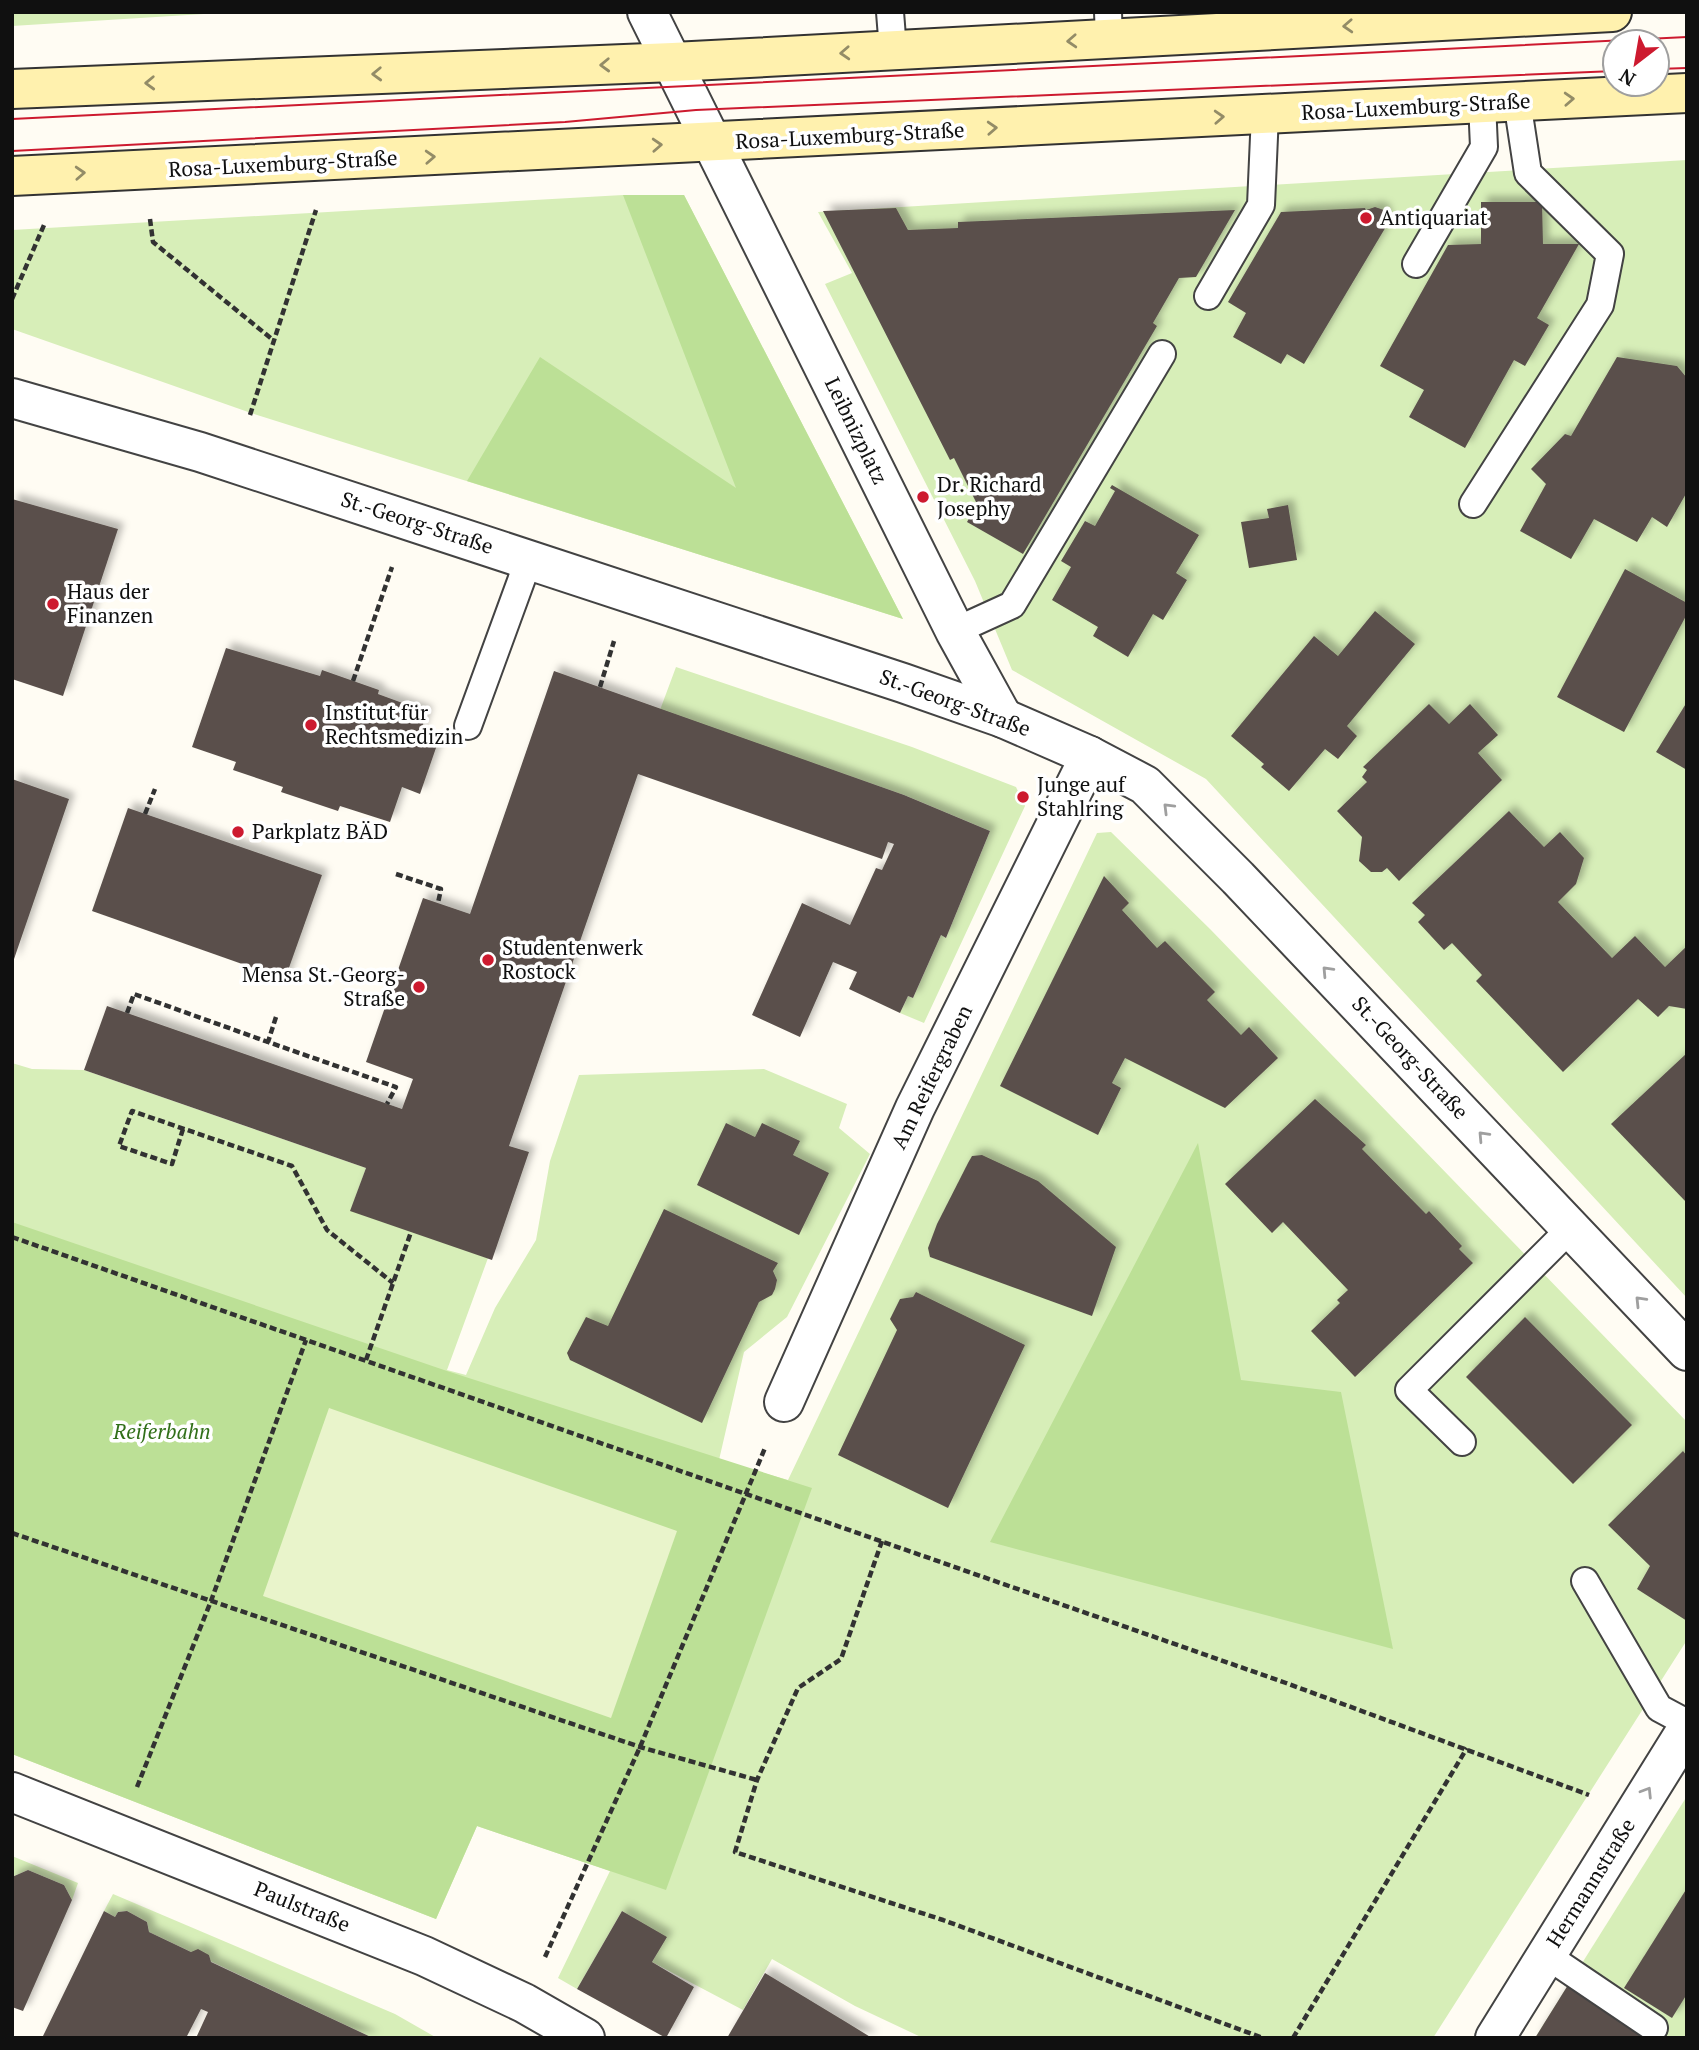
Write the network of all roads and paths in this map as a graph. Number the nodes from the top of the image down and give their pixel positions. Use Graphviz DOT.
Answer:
graph roads {
  1 [pos="647,12"];
  2 [pos="890,12"];
  3 [pos="1612,12"];
  4 [pos="1440,17"];
  5 [pos="1122,25"];
  6 [pos="893,50"];
  7 [pos="673,62"];
  8 [pos="12,89"];
  9 [pos="1687,93"];
  10 [pos="1499,102"];
  11 [pos="1265,114"];
  12 [pos="712,143"];
  13 [pos="12,177"];
  14 [pos="316,201"];
  15 [pos="149,208"];
  16 [pos="48,215"];
  17 [pos="1416,264"];
  18 [pos="1208,296"];
  19 [pos="12,299"];
  20 [pos="273,340"];
  21 [pos="1161,354"];
  22 [pos="12,398"];
  23 [pos="233,462"];
  24 [pos="1474,504"];
  25 [pos="409,520"];
  26 [pos="529,559"];
  27 [pos="955,631"];
  28 [pos="613,643"];
  29 [pos="354,681"];
  30 [pos="600,687"];
  31 [pos="1003,718"];
  32 [pos="468,726"];
  33 [pos="1090,756"];
  34 [pos="155,789"];
  35 [pos="145,814"];
  36 [pos="396,874"];
  37 [pos="438,903"];
  38 [pos="127,1013"];
  39 [pos="276,1017"];
  40 [pos="268,1042"];
  41 [pos="387,1104"];
  42 [pos="183,1129"];
  43 [pos="1571,1228"];
  44 [pos="411,1232"];
  45 [pos="12,1237"];
  46 [pos="393,1283"];
  47 [pos="306,1340"];
  48 [pos="1687,1351"];
  49 [pos="366,1360"];
  50 [pos="784,1402"];
  51 [pos="1462,1442"];
  52 [pos="746,1493"];
  53 [pos="12,1533"];
  54 [pos="882,1541"];
  55 [pos="1585,1581"];
  56 [pos="211,1601"];
  57 [pos="1687,1723"];
  58 [pos="1687,1729"];
  59 [pos="640,1747"];
  60 [pos="1467,1748"];
  61 [pos="757,1780"];
  62 [pos="12,1792"];
  63 [pos="135,1792"];
  64 [pos="1634,1813"];
  65 [pos="1546,1955"];
  66 [pos="524,2003"];
  67 [pos="1654,2028"];
  68 [pos="585,2038"];
  69 [pos="1263,2038"];
  70 [pos="1293,2038"];
  71 [pos="1495,2038"];
  1 -- 7 [label="street, Leibnizplatz"];
  2 -- 6 [label="lane"];
  3 -- 4 [label="street"];
  4 -- 5 [label="street, one-way"];
  5 -- 6 [label="street, one-way"];
  6 -- 7 [label="street, one-way"];
  7 -- 8 [label="street, one-way"];
  7 -- 12 [label="street, Leibnizplatz"];
  10 -- 9 [label="street, Rosa-Luxemburg-Straße, one-way"];
  10 -- 11 [label="street, Rosa-Luxemburg-Straße"];
  10 -- 17 [label="lane"];
  10 -- 24 [label="lane"];
  12 -- 11 [label="street, Rosa-Luxemburg-Straße, one-way"];
  11 -- 18 [label="lane"];
  13 -- 12 [label="street, Rosa-Luxemburg-Straße, one-way"];
  12 -- 27 [label="street, Leibnizplatz"];
  14 -- 20 [label="path"];
  15 -- 20 [label="path"];
  16 -- 19 [label="path"];
  20 -- 23 [label="path"];
  21 -- 27 [label="lane"];
  22 -- 23 [label="street, St.-Georg-Straße"];
  23 -- 25 [label="street, St.-Georg-Straße"];
  25 -- 26 [label="street, St.-Georg-Straße"];
  25 -- 29 [label="path"];
  26 -- 31 [label="street, St.-Georg-Straße"];
  26 -- 32 [label="lane"];
  27 -- 31 [label="street, Leibnizplatz"];
  28 -- 30 [label="path"];
  31 -- 33 [label="street, St.-Georg-Straße"];
  43 -- 33 [label="street, St.-Georg-Straße, one-way"];
  33 -- 50 [label="street, Am Reifergraben"];
  34 -- 35 [label="path"];
  36 -- 37 [label="path"];
  38 -- 40 [label="path"];
  39 -- 40 [label="path"];
  40 -- 41 [label="path"];
  42 -- 42 [label="path"];
  42 -- 46 [label="path"];
  48 -- 43 [label="street, St.-Georg-Straße, one-way"];
  43 -- 51 [label="lane"];
  44 -- 46 [label="path"];
  45 -- 47 [label="path"];
  46 -- 49 [label="path"];
  47 -- 49 [label="path"];
  47 -- 56 [label="path"];
  49 -- 52 [label="path"];
  52 -- 54 [label="path"];
  52 -- 59 [label="path"];
  53 -- 56 [label="path"];
  54 -- 60 [label="path"];
  54 -- 61 [label="path"];
  55 -- 57 [label="lane"];
  56 -- 59 [label="path"];
  56 -- 63 [label="path"];
  64 -- 58 [label="street, Hermannstraße, one-way"];
  59 -- 61 [label="path"];
  59 -- 66 [label="path"];
  60 -- 64 [label="path"];
  60 -- 70 [label="path"];
  61 -- 69 [label="path"];
  62 -- 66 [label="street, Paulstraße"];
  64 -- 65 [label="street, Hermannstraße"];
  65 -- 67 [label="lane"];
  65 -- 71 [label="street, Hermannstraße"];
  66 -- 68 [label="street, Paulstraße"];
}
